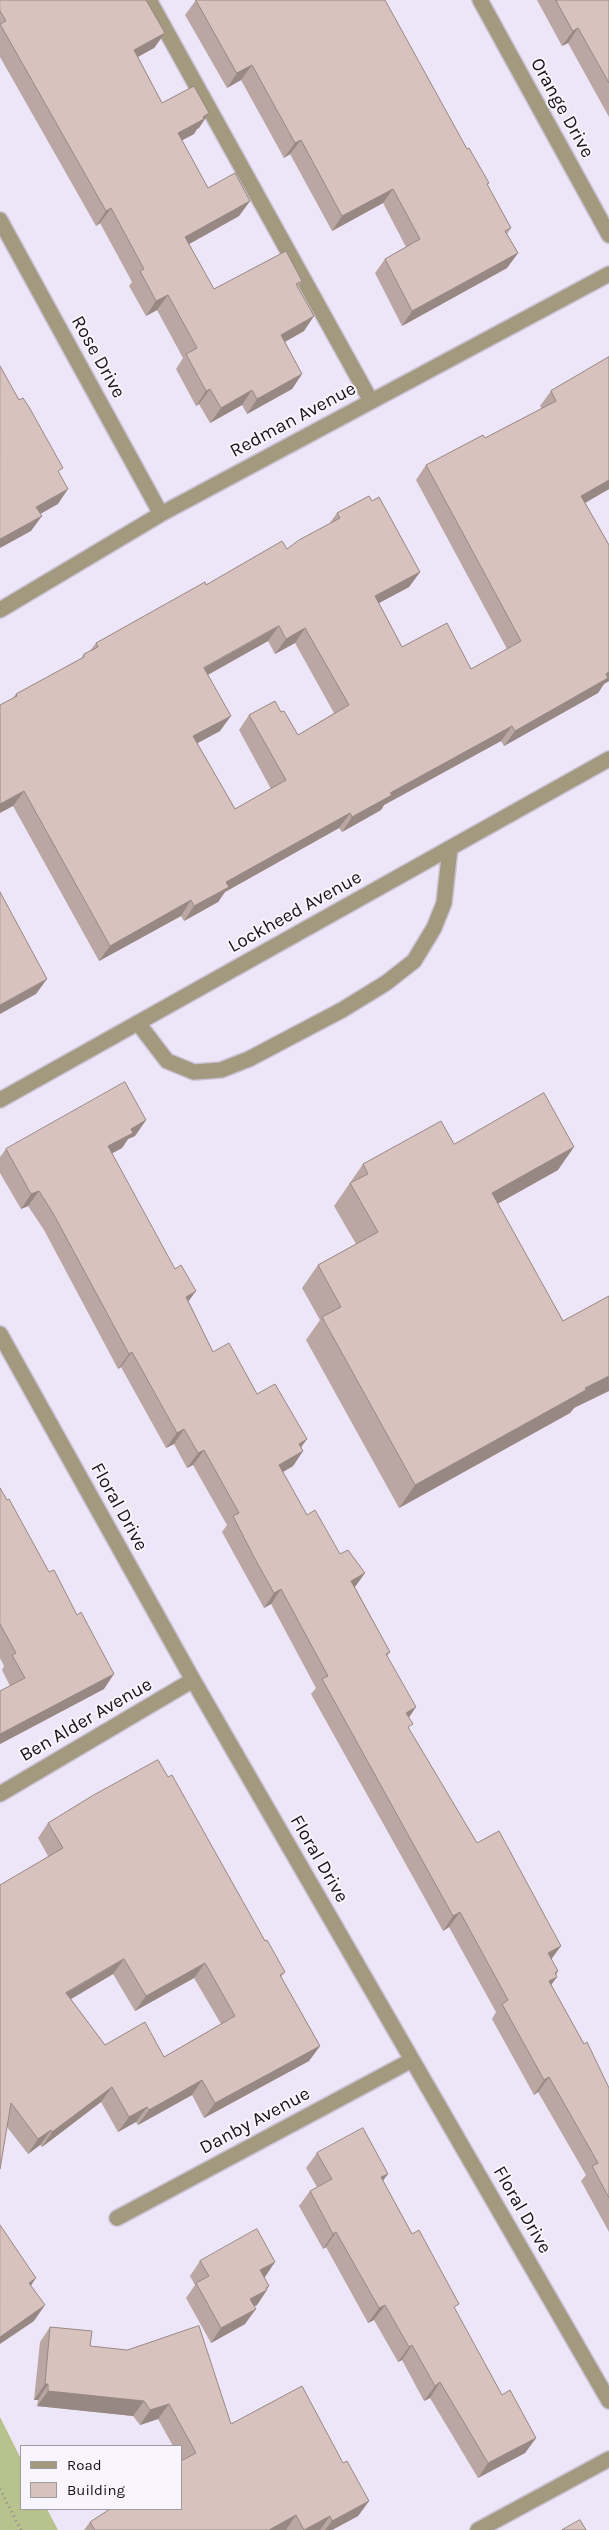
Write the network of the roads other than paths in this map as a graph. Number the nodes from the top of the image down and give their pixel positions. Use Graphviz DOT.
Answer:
graph roads {
  1 [pos="149,0"];
  2 [pos="480,0"];
  3 [pos="0,220"];
  4 [pos="609,235"];
  5 [pos="609,274"];
  6 [pos="371,401"];
  7 [pos="161,514"];
  8 [pos="0,610"];
  9 [pos="609,759"];
  10 [pos="450,848"];
  11 [pos="138,1023"];
  12 [pos="0,1100"];
  13 [pos="0,1334"];
  14 [pos="193,1680"];
  15 [pos="0,1794"];
  16 [pos="412,2060"];
  17 [pos="117,2218"];
  18 [pos="609,2401"];
  19 [pos="609,2458"];
  20 [pos="478,2530"];
  1 -- 6 [label="street"];
  2 -- 4 [label="street, Orange Drive"];
  3 -- 7 [label="street, Rose Drive"];
  5 -- 6 [label="street, Redman Avenue"];
  6 -- 7 [label="street, Redman Avenue"];
  7 -- 8 [label="street, Redman Avenue"];
  9 -- 10 [label="street, Lockheed Avenue"];
  10 -- 11 [label="street, Lockheed Avenue"];
  10 -- 11 [label="street"];
  11 -- 12 [label="street, Lockheed Avenue"];
  13 -- 14 [label="street, Floral Drive"];
  14 -- 15 [label="street, Ben Alder Avenue"];
  14 -- 16 [label="street, Floral Drive"];
  16 -- 17 [label="street, Danby Avenue"];
  16 -- 18 [label="street, Floral Drive"];
  19 -- 20 [label="street"];
}
